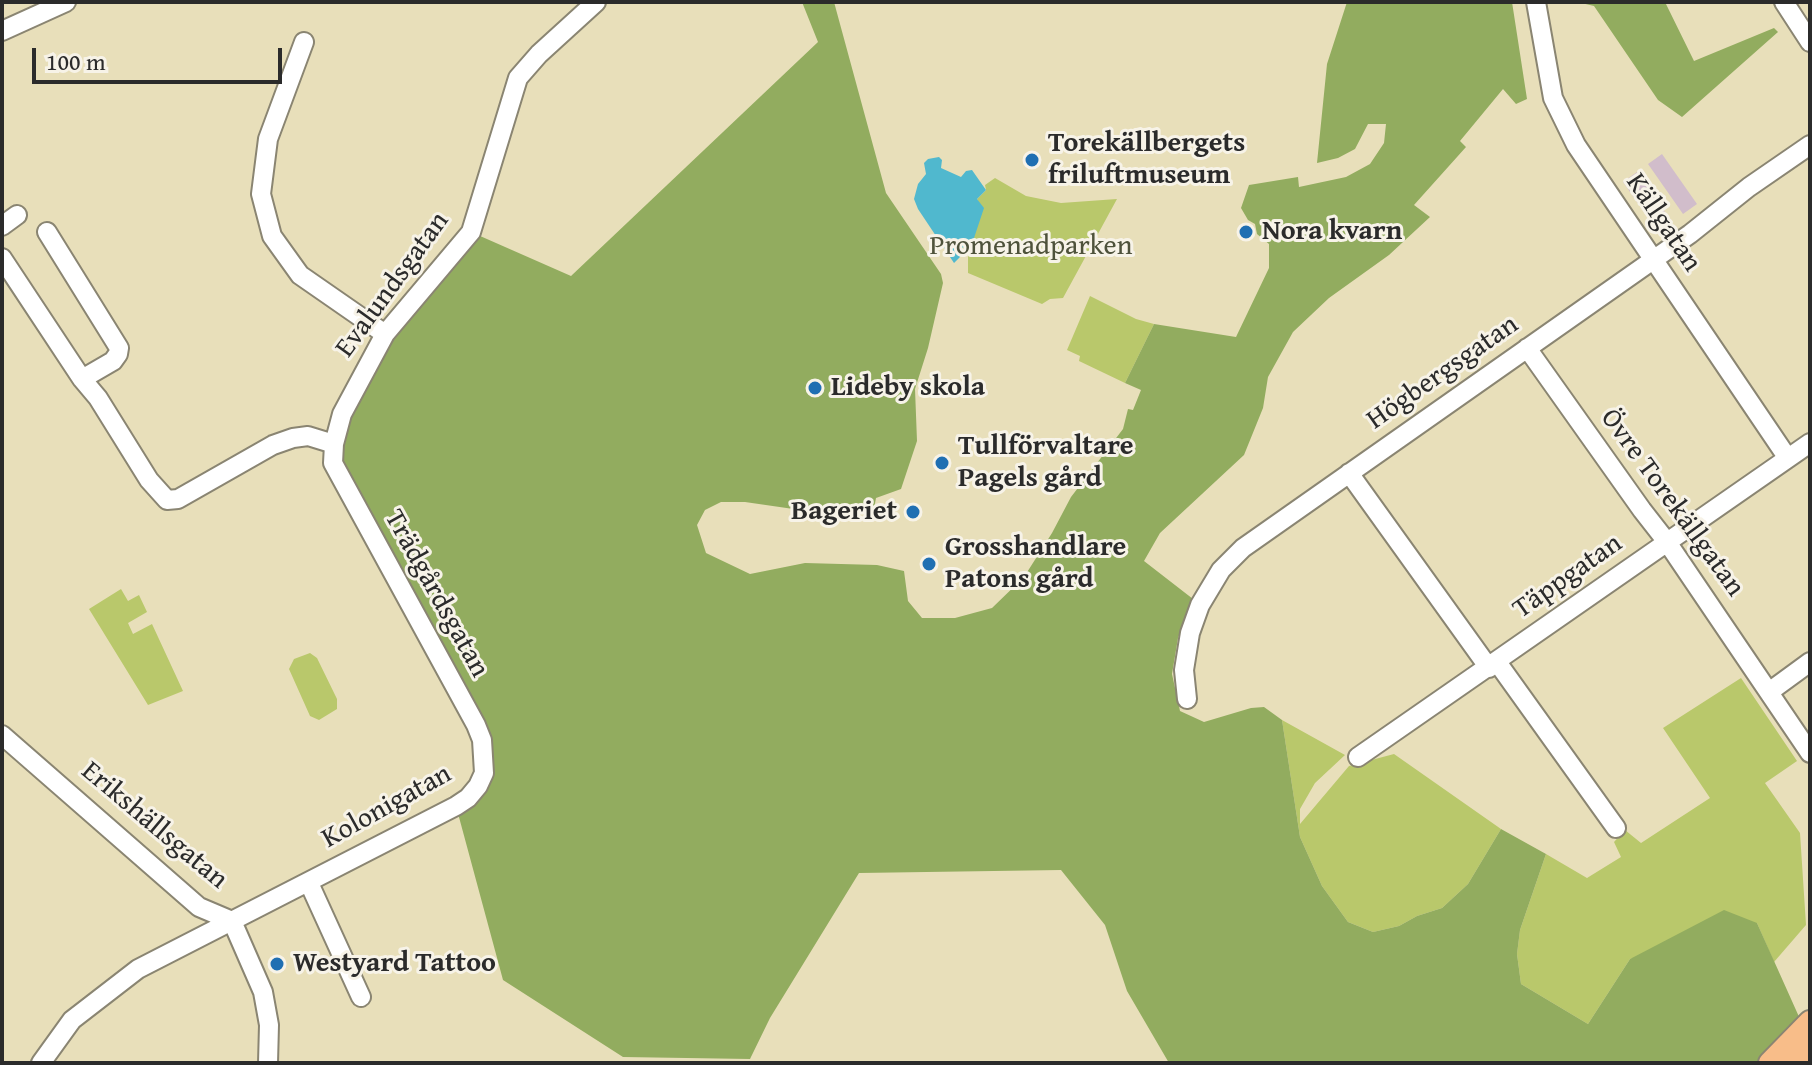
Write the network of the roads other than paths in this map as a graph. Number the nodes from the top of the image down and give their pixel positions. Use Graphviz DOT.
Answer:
graph roads {
  1 [pos="66,2"];
  2 [pos="596,2"];
  3 [pos="1536,2"];
  4 [pos="1784,2"];
  5 [pos="2,31"];
  6 [pos="304,42"];
  7 [pos="1810,42"];
  8 [pos="1810,145"];
  9 [pos="47,232"];
  10 [pos="2,258"];
  11 [pos="1654,259"];
  12 [pos="385,334"];
  13 [pos="1527,348"];
  14 [pos="82,379"];
  15 [pos="1810,443"];
  16 [pos="334,444"];
  17 [pos="1787,457"];
  18 [pos="1349,473"];
  19 [pos="1667,542"];
  20 [pos="1810,662"];
  21 [pos="1493,665"];
  22 [pos="1769,692"];
  23 [pos="1187,699"];
  24 [pos="2,735"];
  25 [pos="1808,744"];
  26 [pos="1358,757"];
  27 [pos="484,773"];
  28 [pos="1616,828"];
  29 [pos="309,883"];
  30 [pos="232,921"];
  31 [pos="361,997"];
  32 [pos="1810,1022"];
  33 [pos="1810,1048"];
  34 [pos="41,1063"];
  35 [pos="268,1063"];
  36 [pos="1770,1063"];
  37 [pos="1794,1063"];
  1 -- 5 [label="street"];
  2 -- 12 [label="street, Evalundsgatan"];
  3 -- 11 [label="street, Källgatan"];
  4 -- 7 [label="street"];
  6 -- 12 [label="street"];
  8 -- 11 [label="street, Högbergsgatan"];
  9 -- 14 [label="street"];
  10 -- 14 [label="street"];
  11 -- 13 [label="street, Högbergsgatan"];
  11 -- 17 [label="street, Källgatan"];
  12 -- 16 [label="street, Evalundsgatan"];
  13 -- 18 [label="street, Högbergsgatan"];
  13 -- 19 [label="street, Övre Torekällgatan"];
  14 -- 16 [label="street"];
  15 -- 17 [label="street, Täppgatan"];
  16 -- 27 [label="street, Trädgårdsgatan"];
  17 -- 19 [label="street, Täppgatan"];
  18 -- 21 [label="street"];
  18 -- 23 [label="street, Högbergsgatan"];
  19 -- 21 [label="street, Täppgatan"];
  19 -- 22 [label="street, Övre Torekällgatan"];
  20 -- 22 [label="street"];
  21 -- 26 [label="street, Täppgatan"];
  21 -- 28 [label="street"];
  22 -- 25 [label="street, Övre Torekällgatan"];
  24 -- 30 [label="street, Erikshällsgatan"];
  27 -- 29 [label="street, Kolonigatan"];
  29 -- 30 [label="street, Kolonigatan"];
  29 -- 31 [label="street, Kolonigatan"];
  30 -- 34 [label="street, Kolonigatan"];
  30 -- 35 [label="street, Erikshällsgatan"];
  32 -- 36 [label="main road"];
  33 -- 37 [label="main road"];
}
